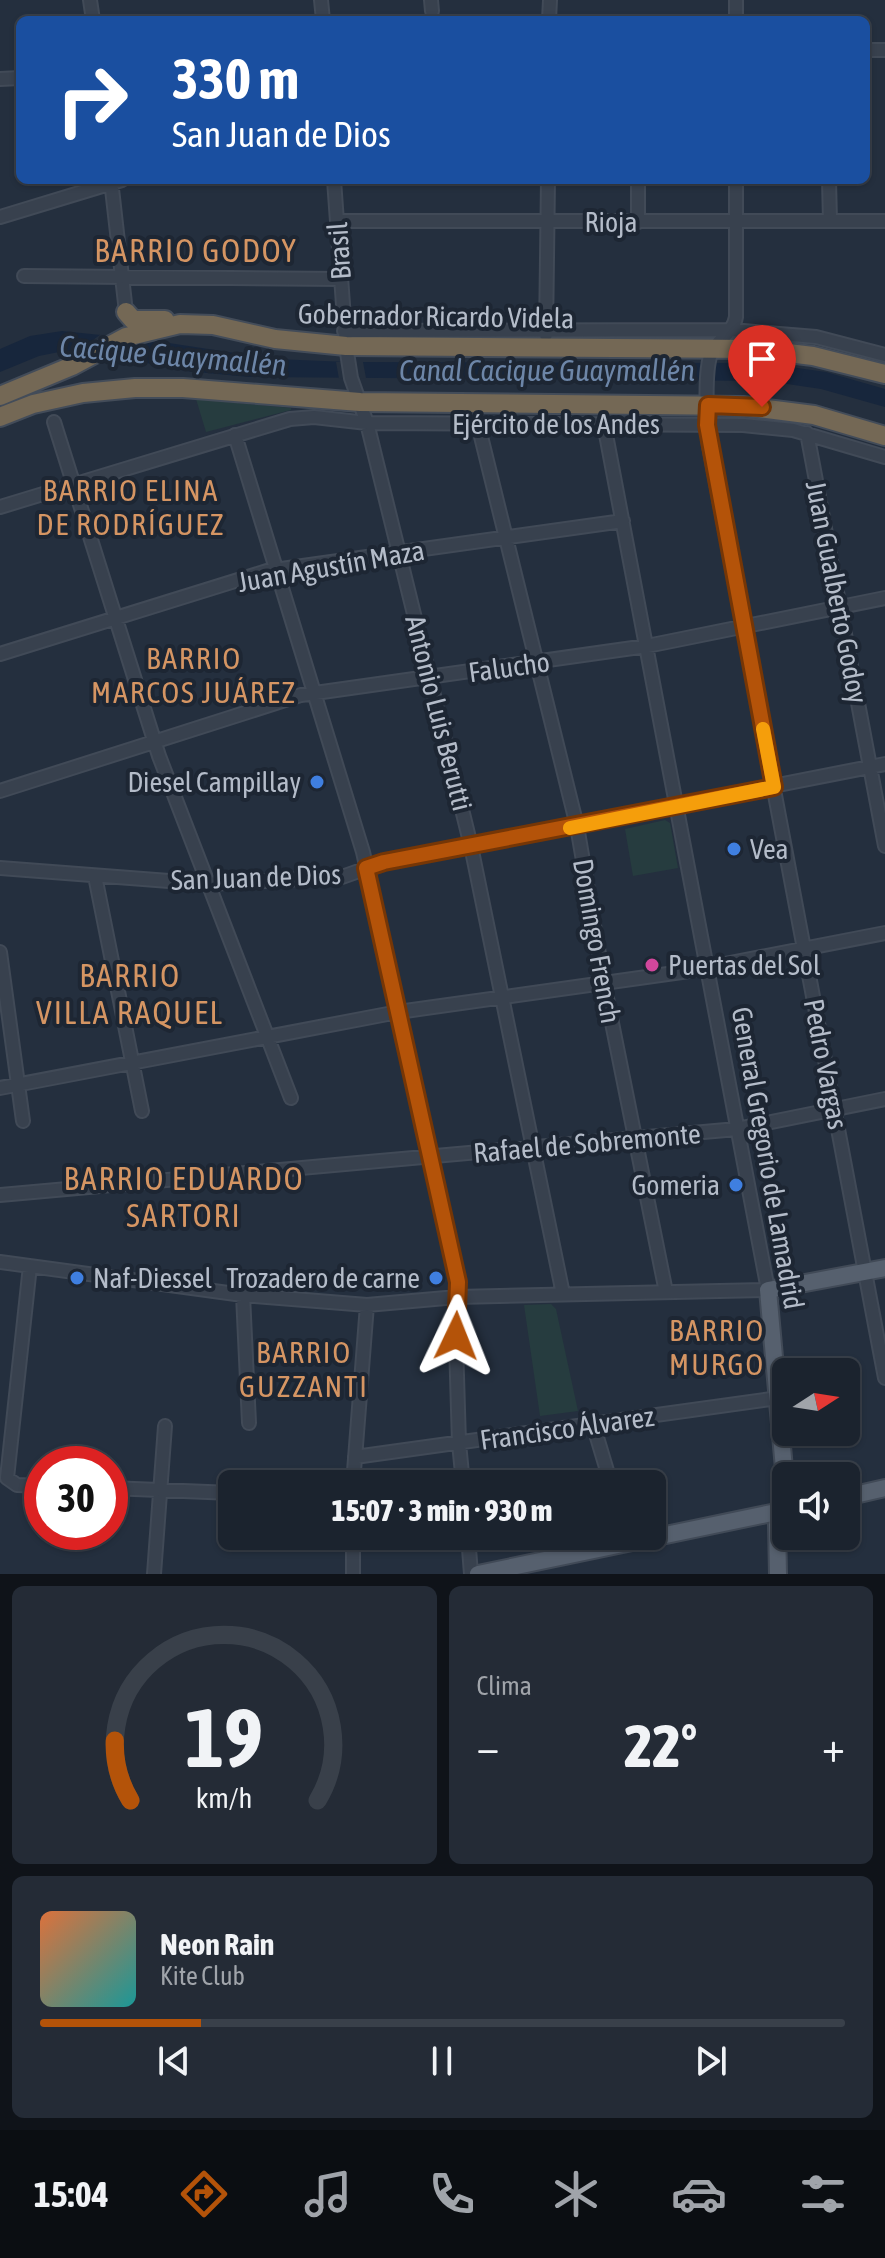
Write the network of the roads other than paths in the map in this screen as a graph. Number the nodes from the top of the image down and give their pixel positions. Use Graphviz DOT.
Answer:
graph roads {
  1 [pos="105,184"];
  2 [pos="115,184"];
  3 [pos="334,184"];
  4 [pos="548,184"];
  5 [pos="638,184"];
  6 [pos="736,184"];
  7 [pos="829,184"];
  8 [pos="0,217"];
  9 [pos="337,221"];
  10 [pos="736,221"];
  11 [pos="830,221"];
  12 [pos="885,221"];
  13 [pos="547,222"];
  14 [pos="638,222"];
  15 [pos="24,276"];
  16 [pos="122,277"];
  17 [pos="341,279"];
  18 [pos="126,312"];
  19 [pos="196,324"];
  20 [pos="732,330"];
  21 [pos="546,338"];
  22 [pos="885,355"];
  23 [pos="348,357"];
  24 [pos="710,365"];
  25 [pos="885,374"];
  26 [pos="0,396"];
  27 [pos="60,397"];
  28 [pos="360,402"];
  29 [pos="473,404"];
  30 [pos="708,405"];
  31 [pos="0,417"];
  32 [pos="54,422"];
  33 [pos="367,423"];
  34 [pos="478,424"];
  35 [pos="604,424"];
  36 [pos="707,425"];
  37 [pos="0,426"];
  38 [pos="807,433"];
  39 [pos="235,435"];
  40 [pos="885,436"];
  41 [pos="885,457"];
  42 [pos="74,484"];
  43 [pos="0,507"];
  44 [pos="623,521"];
  45 [pos="507,538"];
  46 [pos="400,553"];
  47 [pos="276,570"];
  48 [pos="885,598"];
  49 [pos="840,607"];
  50 [pos="116,618"];
  51 [pos="744,627"];
  52 [pos="647,646"];
  53 [pos="0,654"];
  54 [pos="537,663"];
  55 [pos="431,677"];
  56 [pos="315,692"];
  57 [pos="155,742"];
  58 [pos="885,764"];
  59 [pos="870,767"];
  60 [pos="774,787"];
  61 [pos="0,791"];
  62 [pos="677,807"];
  63 [pos="577,826"];
  64 [pos="471,846"];
  65 [pos="885,846"];
  66 [pos="0,868"];
  67 [pos="366,868"];
  68 [pos="95,876"];
  69 [pos="208,884"];
  70 [pos="885,933"];
  71 [pos="804,949"];
  72 [pos="0,952"];
  73 [pos="707,968"];
  74 [pos="604,983"];
  75 [pos="501,997"];
  76 [pos="398,1012"];
  77 [pos="266,1037"];
  78 [pos="133,1063"];
  79 [pos="18,1085"];
  80 [pos="0,1088"];
  81 [pos="291,1098"];
  82 [pos="885,1099"];
  83 [pos="834,1110"];
  84 [pos="142,1111"];
  85 [pos="23,1121"];
  86 [pos="737,1129"];
  87 [pos="635,1139"];
  88 [pos="534,1148"];
  89 [pos="431,1157"];
  90 [pos="0,1195"];
  91 [pos="0,1262"];
  92 [pos="30,1266"];
  93 [pos="885,1268"];
  94 [pos="865,1272"];
  95 [pos="768,1290"];
  96 [pos="666,1292"];
  97 [pos="563,1294"];
  98 [pos="243,1295"];
  99 [pos="457,1297"];
  100 [pos="367,1305"];
  101 [pos="774,1358"];
  102 [pos="885,1378"];
  103 [pos="772,1399"];
  104 [pos="249,1423"];
  105 [pos="593,1424"];
  106 [pos="165,1426"];
  107 [pos="459,1443"];
  108 [pos="355,1457"];
  109 [pos="354,1470"];
  110 [pos="462,1470"];
  111 [pos="607,1470"];
  112 [pos="24,1485"];
  113 [pos="885,1488"];
  114 [pos="128,1489"];
  115 [pos="160,1490"];
  116 [pos="218,1492"];
  117 [pos="860,1494"];
  118 [pos="772,1512"];
  119 [pos="666,1532"];
  120 [pos="353,1550"];
  121 [pos="469,1550"];
  122 [pos="580,1550"];
  123 [pos="778,1550"];
  124 [pos="154,1574"];
  125 [pos="353,1574"];
  126 [pos="471,1574"];
  127 [pos="478,1574"];
  128 [pos="778,1574"];
  1 -- 8 [label="street"];
  2 -- 16 [label="street"];
  3 -- 9 [label="street, Brasil"];
  4 -- 13 [label="street"];
  5 -- 14 [label="street"];
  6 -- 10 [label="street"];
  7 -- 11 [label="street"];
  9 -- 13 [label="street, Rioja"];
  9 -- 17 [label="street, Brasil"];
  10 -- 11 [label="street, Rioja"];
  10 -- 14 [label="street, Rioja"];
  10 -- 20 [label="street"];
  11 -- 12 [label="street, Rioja"];
  13 -- 14 [label="street, Rioja"];
  13 -- 21 [label="street"];
  15 -- 16 [label="street"];
  16 -- 17 [label="street"];
  16 -- 18 [label="street"];
  17 -- 23 [label="street, Brasil"];
  18 -- 19 [label="highway"];
  19 -- 23 [label="highway, Gobernador Ricardo Videla"];
  19 -- 26 [label="highway, Gobernador Ricardo Videla"];
  20 -- 21 [label="street"];
  20 -- 22 [label="street"];
  20 -- 24 [label="street"];
  21 -- 23 [label="highway, Gobernador Ricardo Videla"];
  21 -- 24 [label="highway, Gobernador Ricardo Videla"];
  23 -- 28 [label="street, Antonio Luis Berutti"];
  24 -- 25 [label="highway, Gobernador Ricardo Videla"];
  24 -- 30 [label="street, Pedro Vargas"];
  27 -- 28 [label="highway"];
  27 -- 31 [label="highway"];
  27 -- 37 [label="highway"];
  28 -- 29 [label="highway"];
  28 -- 33 [label="street, Antonio Luis Berutti"];
  29 -- 30 [label="highway"];
  29 -- 34 [label="street, Domingo French"];
  30 -- 36 [label="street, Pedro Vargas"];
  30 -- 40 [label="highway"];
  32 -- 42 [label="street"];
  33 -- 34 [label="street, Ejército de los Andes"];
  33 -- 39 [label="street, Ejército de los Andes"];
  33 -- 46 [label="street, Antonio Luis Berutti"];
  34 -- 35 [label="street, Ejército de los Andes"];
  34 -- 45 [label="street, Domingo French"];
  35 -- 36 [label="street, Ejército de los Andes"];
  35 -- 44 [label="street, General Gregorio de Lamadrid"];
  36 -- 38 [label="street, Ejército de los Andes"];
  36 -- 51 [label="street, Pedro Vargas"];
  38 -- 41 [label="street, Ejército de los Andes"];
  38 -- 49 [label="street, Juan Gualberto Godoy"];
  39 -- 42 [label="street, Ejército de los Andes"];
  39 -- 47 [label="street"];
  42 -- 43 [label="street, Ejército de los Andes"];
  42 -- 50 [label="street"];
  44 -- 45 [label="street, Juan Agustín Maza"];
  44 -- 52 [label="street, General Gregorio de Lamadrid"];
  45 -- 46 [label="street, Juan Agustín Maza"];
  45 -- 54 [label="street, Domingo French"];
  46 -- 47 [label="street, Juan Agustín Maza"];
  46 -- 55 [label="street, Antonio Luis Berutti"];
  47 -- 50 [label="street, Juan Agustín Maza"];
  47 -- 56 [label="street"];
  48 -- 49 [label="street, Falucho"];
  49 -- 51 [label="street, Falucho"];
  49 -- 59 [label="street, Juan Gualberto Godoy"];
  50 -- 53 [label="street, Juan Agustín Maza"];
  50 -- 57 [label="street"];
  51 -- 52 [label="street, Falucho"];
  51 -- 60 [label="street, Pedro Vargas"];
  52 -- 54 [label="street, Falucho"];
  52 -- 62 [label="street, General Gregorio de Lamadrid"];
  54 -- 55 [label="street, Falucho"];
  54 -- 63 [label="street, Domingo French"];
  55 -- 56 [label="street, Falucho"];
  55 -- 64 [label="street, Antonio Luis Berutti"];
  56 -- 57 [label="street, Falucho"];
  56 -- 67 [label="street"];
  57 -- 61 [label="street, Falucho"];
  57 -- 69 [label="street"];
  58 -- 59 [label="street, San Juan de Dios"];
  59 -- 60 [label="street, San Juan de Dios"];
  59 -- 65 [label="street, Juan Gualberto Godoy"];
  60 -- 62 [label="street, San Juan de Dios"];
  60 -- 71 [label="street, Pedro Vargas"];
  62 -- 63 [label="street, San Juan de Dios"];
  62 -- 73 [label="street, General Gregorio de Lamadrid"];
  63 -- 64 [label="street, San Juan de Dios"];
  63 -- 74 [label="street, Domingo French"];
  64 -- 67 [label="street, San Juan de Dios"];
  64 -- 75 [label="street, Antonio Luis Berutti"];
  66 -- 68 [label="street, San Juan de Dios"];
  67 -- 69 [label="street, San Juan de Dios"];
  67 -- 76 [label="street"];
  68 -- 69 [label="street, San Juan de Dios"];
  68 -- 78 [label="street"];
  69 -- 77 [label="street"];
  70 -- 71 [label="street"];
  71 -- 73 [label="street"];
  71 -- 83 [label="street, Pedro Vargas"];
  72 -- 79 [label="street"];
  73 -- 74 [label="street"];
  73 -- 86 [label="street, General Gregorio de Lamadrid"];
  74 -- 75 [label="street"];
  74 -- 87 [label="street, Domingo French"];
  75 -- 76 [label="street"];
  75 -- 88 [label="street, Antonio Luis Berutti"];
  76 -- 77 [label="street"];
  76 -- 89 [label="street"];
  77 -- 78 [label="street"];
  77 -- 81 [label="street"];
  78 -- 79 [label="street"];
  78 -- 84 [label="street"];
  79 -- 80 [label="street"];
  79 -- 85 [label="street"];
  82 -- 83 [label="street, Rafael de Sobremonte"];
  83 -- 86 [label="street, Rafael de Sobremonte"];
  83 -- 94 [label="street, Pedro Vargas"];
  86 -- 87 [label="street, Rafael de Sobremonte"];
  86 -- 95 [label="street, General Gregorio de Lamadrid"];
  87 -- 88 [label="street, Rafael de Sobremonte"];
  87 -- 96 [label="street, Domingo French"];
  88 -- 89 [label="street, Rafael de Sobremonte"];
  88 -- 97 [label="street, Antonio Luis Berutti"];
  89 -- 90 [label="street, Rafael de Sobremonte"];
  89 -- 99 [label="street"];
  91 -- 92 [label="street"];
  92 -- 98 [label="street"];
  92 -- 112 [label="street"];
  93 -- 94 [label="main road"];
  94 -- 95 [label="main road"];
  94 -- 102 [label="street, Pedro Vargas"];
  95 -- 96 [label="street"];
  95 -- 101 [label="main road, General Gregorio de Lamadrid"];
  96 -- 97 [label="street"];
  97 -- 99 [label="street"];
  98 -- 100 [label="street"];
  98 -- 104 [label="street"];
  99 -- 100 [label="street"];
  99 -- 107 [label="street"];
  100 -- 108 [label="street"];
  103 -- 105 [label="street, Francisco Álvarez"];
  105 -- 107 [label="street, Francisco Álvarez"];
  105 -- 111 [label="street"];
  106 -- 115 [label="street"];
  107 -- 108 [label="street, Francisco Álvarez"];
  107 -- 110 [label="street"];
  108 -- 109 [label="street"];
  113 -- 117 [label="main road"];
  114 -- 115 [label="street"];
  115 -- 116 [label="street"];
  115 -- 124 [label="street"];
  118 -- 119 [label="main road"];
  120 -- 125 [label="street"];
  121 -- 126 [label="street"];
  122 -- 127 [label="main road"];
  123 -- 128 [label="main road, General Gregorio de Lamadrid"];
}
